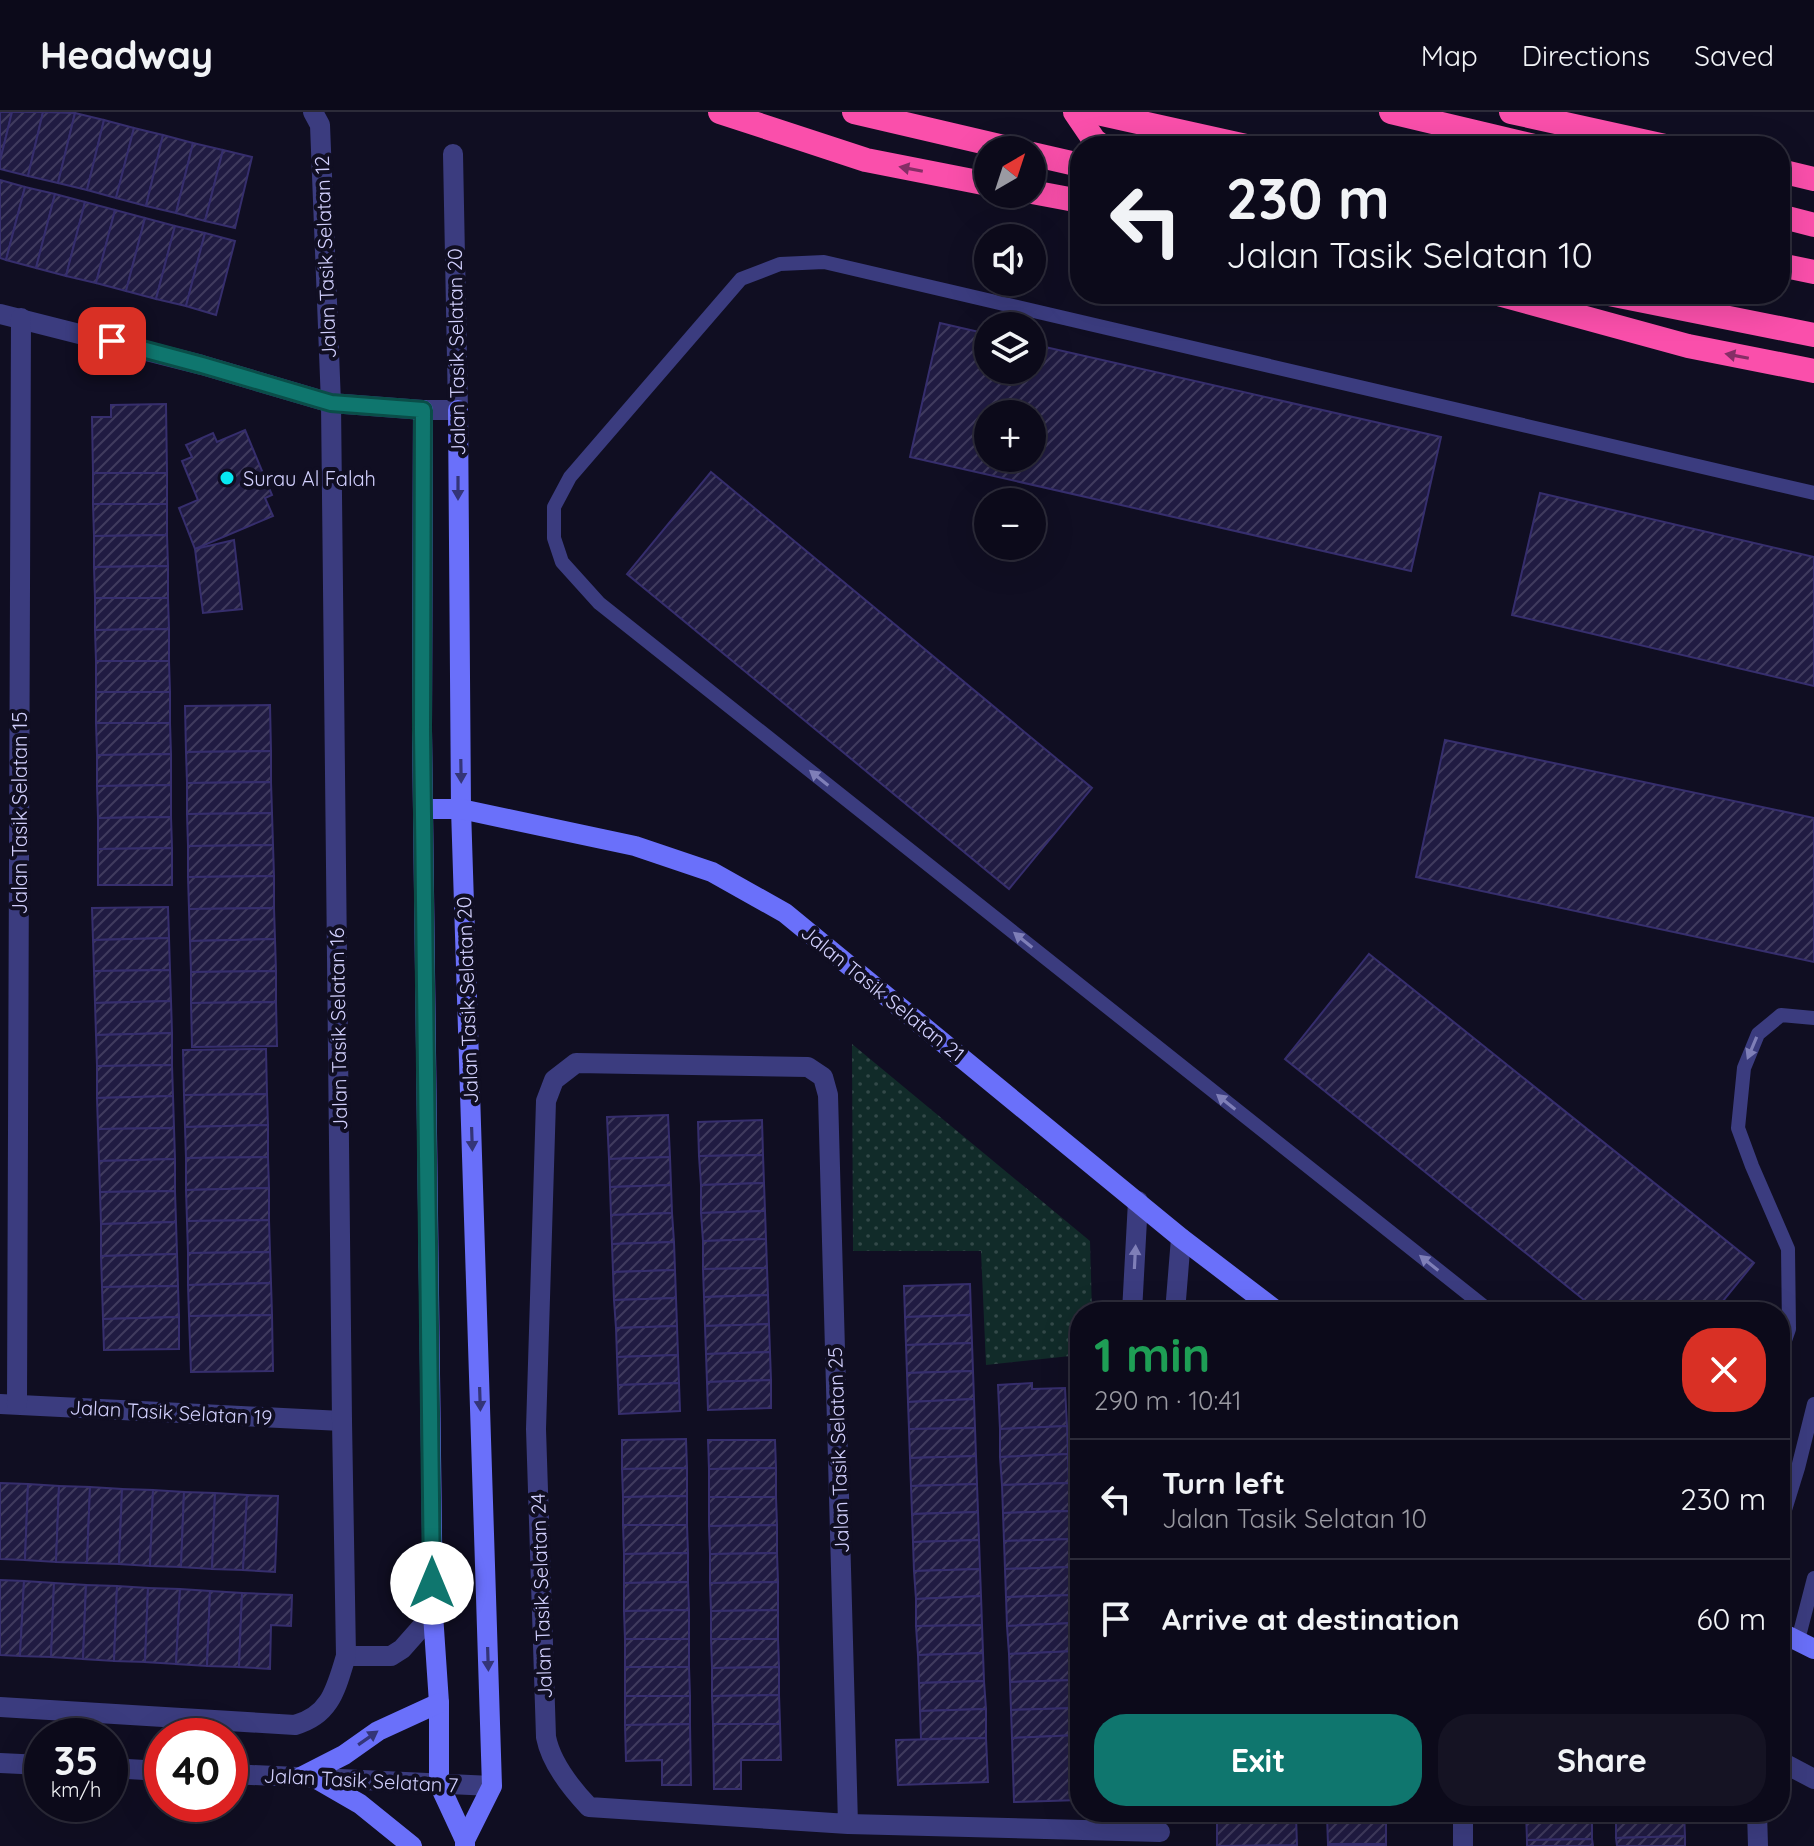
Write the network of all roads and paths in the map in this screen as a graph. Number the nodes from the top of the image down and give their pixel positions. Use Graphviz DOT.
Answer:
graph roads {
  1 [pos="313,112"];
  2 [pos="720,112"];
  3 [pos="854,112"];
  4 [pos="928,112"];
  5 [pos="1075,112"];
  6 [pos="1093,112"];
  7 [pos="1391,112"];
  8 [pos="1511,112"];
  9 [pos="891,121"];
  10 [pos="1091,136"];
  11 [pos="1201,136"];
  12 [pos="1492,136"];
  13 [pos="1620,136"];
  14 [pos="974,140"];
  15 [pos="453,154"];
  16 [pos="1046,157"];
  17 [pos="1070,163"];
  18 [pos="1790,173"];
  19 [pos="1814,179"];
  20 [pos="974,181"];
  21 [pos="1046,195"];
  22 [pos="1070,199"];
  23 [pos="1790,219"];
  24 [pos="1814,225"];
  25 [pos="1790,267"];
  26 [pos="1814,272"];
  27 [pos="1535,304"];
  28 [pos="1659,304"];
  29 [pos="0,314"];
  30 [pos="21,318"];
  31 [pos="1814,335"];
  32 [pos="1814,371"];
  33 [pos="331,403"];
  34 [pos="423,410"];
  35 [pos="458,410"];
  36 [pos="1814,493"];
  37 [pos="422,730"];
  38 [pos="460,732"];
  39 [pos="424,809"];
  40 [pos="461,809"];
  41 [pos="1814,1018"];
  42 [pos="823,1077"];
  43 [pos="1138,1201"];
  44 [pos="1181,1238"];
  45 [pos="1133,1302"];
  46 [pos="1176,1302"];
  47 [pos="1265,1302"];
  48 [pos="1478,1302"];
  49 [pos="1789,1302"];
  50 [pos="8,1404"];
  51 [pos="1814,1404"];
  52 [pos="342,1421"];
  53 [pos="1790,1494"];
  54 [pos="1814,1578"];
  55 [pos="433,1614"];
  56 [pos="1797,1640"];
  57 [pos="346,1656"];
  58 [pos="439,1703"];
  59 [pos="0,1707"];
  60 [pos="0,1763"];
  61 [pos="24,1764"];
  62 [pos="1790,1766"];
  63 [pos="248,1775"];
  64 [pos="308,1778"];
  65 [pos="1814,1779"];
  66 [pos="439,1784"];
  67 [pos="492,1786"];
  68 [pos="1463,1822"];
  69 [pos="1757,1822"];
  70 [pos="848,1824"];
  71 [pos="1160,1830"];
  72 [pos="465,1843"];
  73 [pos="412,1846"];
  74 [pos="1463,1846"];
  75 [pos="1758,1846"];
  1 -- 33 [label="street, Jalan Tasik Selatan 12"];
  20 -- 2 [label="highway, one-way"];
  3 -- 9 [label="highway"];
  4 -- 9 [label="highway"];
  5 -- 10 [label="highway"];
  6 -- 11 [label="highway"];
  7 -- 12 [label="highway"];
  8 -- 13 [label="highway"];
  9 -- 14 [label="highway"];
  15 -- 35 [label="street, Jalan Tasik Selatan 20"];
  16 -- 17 [label="highway"];
  18 -- 19 [label="highway"];
  21 -- 22 [label="highway"];
  23 -- 24 [label="highway"];
  25 -- 26 [label="highway"];
  32 -- 27 [label="highway, one-way"];
  28 -- 31 [label="highway"];
  29 -- 30 [label="street"];
  30 -- 33 [label="street"];
  30 -- 50 [label="street, Jalan Tasik Selatan 15"];
  33 -- 34 [label="street"];
  33 -- 52 [label="street, Jalan Tasik Selatan 16"];
  34 -- 35 [label="street"];
  34 -- 37 [label="street, Jalan Tasik Selatan 20"];
  35 -- 38 [label="street, Jalan Tasik Selatan 20, one-way"];
  48 -- 36 [label="lane, one-way"];
  37 -- 38 [label="street"];
  37 -- 39 [label="street, Jalan Tasik Selatan 20"];
  38 -- 40 [label="street, Jalan Tasik Selatan 20, one-way"];
  39 -- 40 [label="street, Jalan Tasik Selatan 21"];
  39 -- 55 [label="street, Jalan Tasik Selatan 20"];
  40 -- 43 [label="street, Jalan Tasik Selatan 21"];
  40 -- 67 [label="street, Jalan Tasik Selatan 20, one-way"];
  41 -- 49 [label="lane, one-way"];
  42 -- 70 [label="street, Jalan Tasik Selatan 25"];
  42 -- 70 [label="street, Jalan Tasik Selatan 24"];
  43 -- 44 [label="street, Jalan Tasik Selatan 21"];
  45 -- 43 [label="street, one-way"];
  44 -- 46 [label="street"];
  44 -- 47 [label="street, Jalan Tasik Selatan 21"];
  50 -- 52 [label="street, Jalan Tasik Selatan 19"];
  51 -- 53 [label="lane"];
  52 -- 57 [label="street, Jalan Tasik Selatan 16"];
  54 -- 56 [label="lane"];
  55 -- 57 [label="street"];
  55 -- 58 [label="street, Jalan Tasik Selatan 20"];
  57 -- 59 [label="street, Jalan Tasik Selatan 16"];
  64 -- 58 [label="street, one-way"];
  58 -- 66 [label="street, Jalan Tasik Selatan 20"];
  60 -- 61 [label="street"];
  62 -- 65 [label="street"];
  63 -- 64 [label="street, Jalan Tasik Selatan 7"];
  64 -- 66 [label="street, Jalan Tasik Selatan 7"];
  64 -- 73 [label="street"];
  66 -- 67 [label="street, Jalan Tasik Selatan 7"];
  66 -- 72 [label="street, Jalan Tasik Selatan 20"];
  67 -- 72 [label="street, Jalan Tasik Selatan 20"];
  68 -- 74 [label="street"];
  69 -- 75 [label="street"];
  70 -- 71 [label="street, Jalan Tasik Selatan 24"];
}
